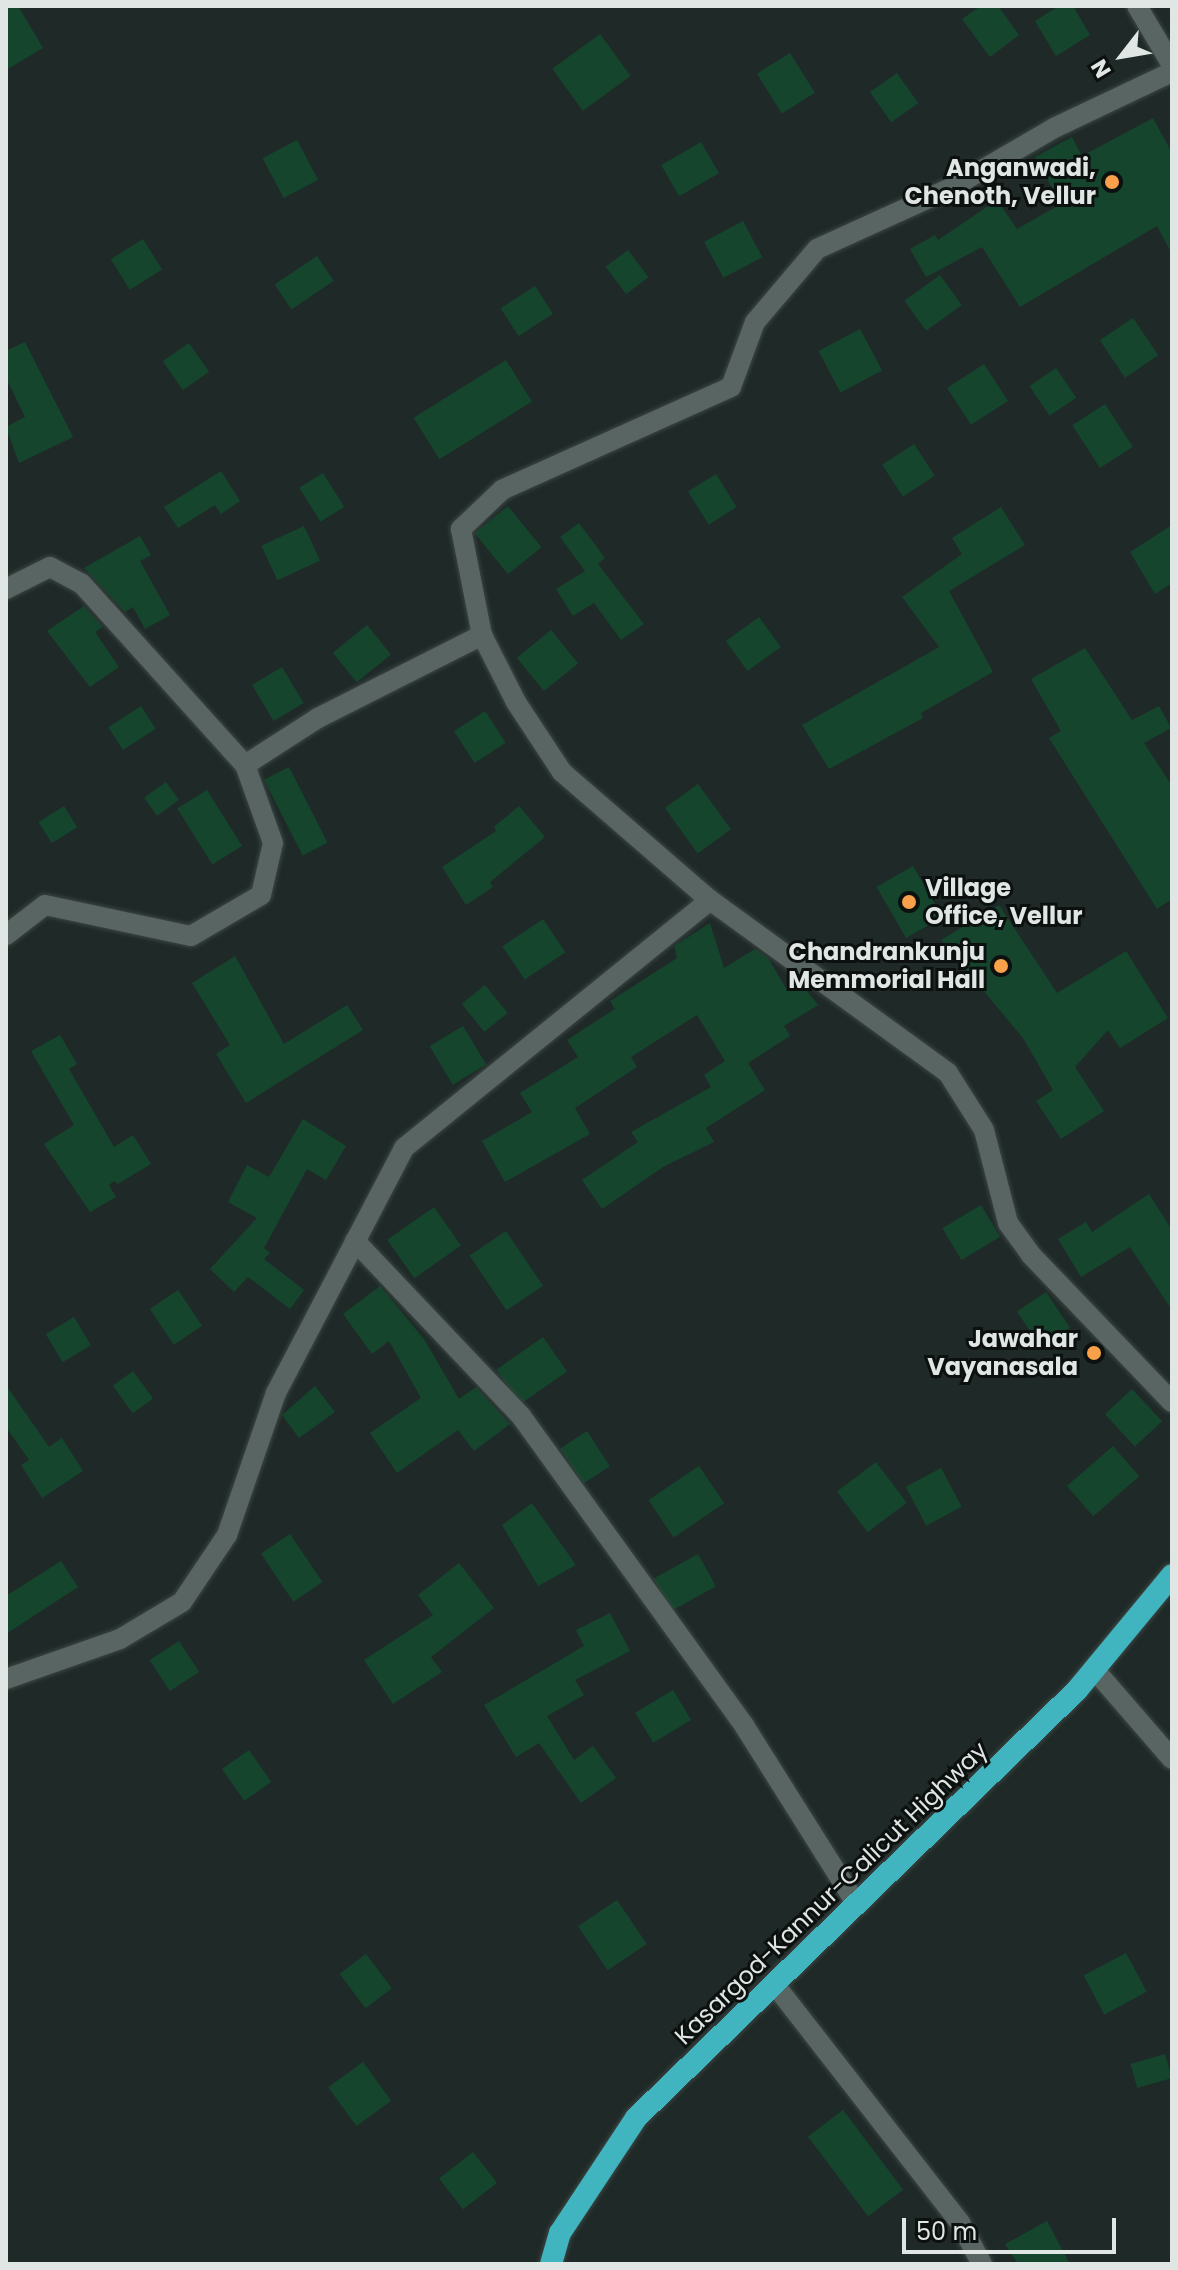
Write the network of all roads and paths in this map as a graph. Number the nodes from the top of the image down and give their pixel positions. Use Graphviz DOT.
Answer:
graph roads {
  1 [pos="1137,6"];
  2 [pos="1172,65"];
  3 [pos="1172,72"];
  4 [pos="6,589"];
  5 [pos="482,635"];
  6 [pos="245,765"];
  7 [pos="710,900"];
  8 [pos="6,935"];
  9 [pos="355,1241"];
  10 [pos="1172,1402"];
  11 [pos="1172,1575"];
  12 [pos="1094,1669"];
  13 [pos="6,1679"];
  14 [pos="1172,1759"];
  15 [pos="856,1903"];
  16 [pos="775,1985"];
  17 [pos="551,2264"];
  18 [pos="982,2264"];
  1 -- 2 [label="street"];
  3 -- 5 [label="street"];
  4 -- 6 [label="street"];
  5 -- 6 [label="street"];
  5 -- 7 [label="street"];
  6 -- 8 [label="street"];
  7 -- 9 [label="street"];
  7 -- 10 [label="street"];
  9 -- 13 [label="street"];
  9 -- 15 [label="street"];
  11 -- 12 [label="highway, Kasargod-Kannur-Calicut Highway"];
  12 -- 14 [label="street"];
  12 -- 15 [label="highway, Kasargod-Kannur-Calicut Highway"];
  15 -- 16 [label="highway, Kasargod-Kannur-Calicut Highway"];
  16 -- 17 [label="highway, Kasargod-Kannur-Calicut Highway"];
  16 -- 18 [label="street"];
}
